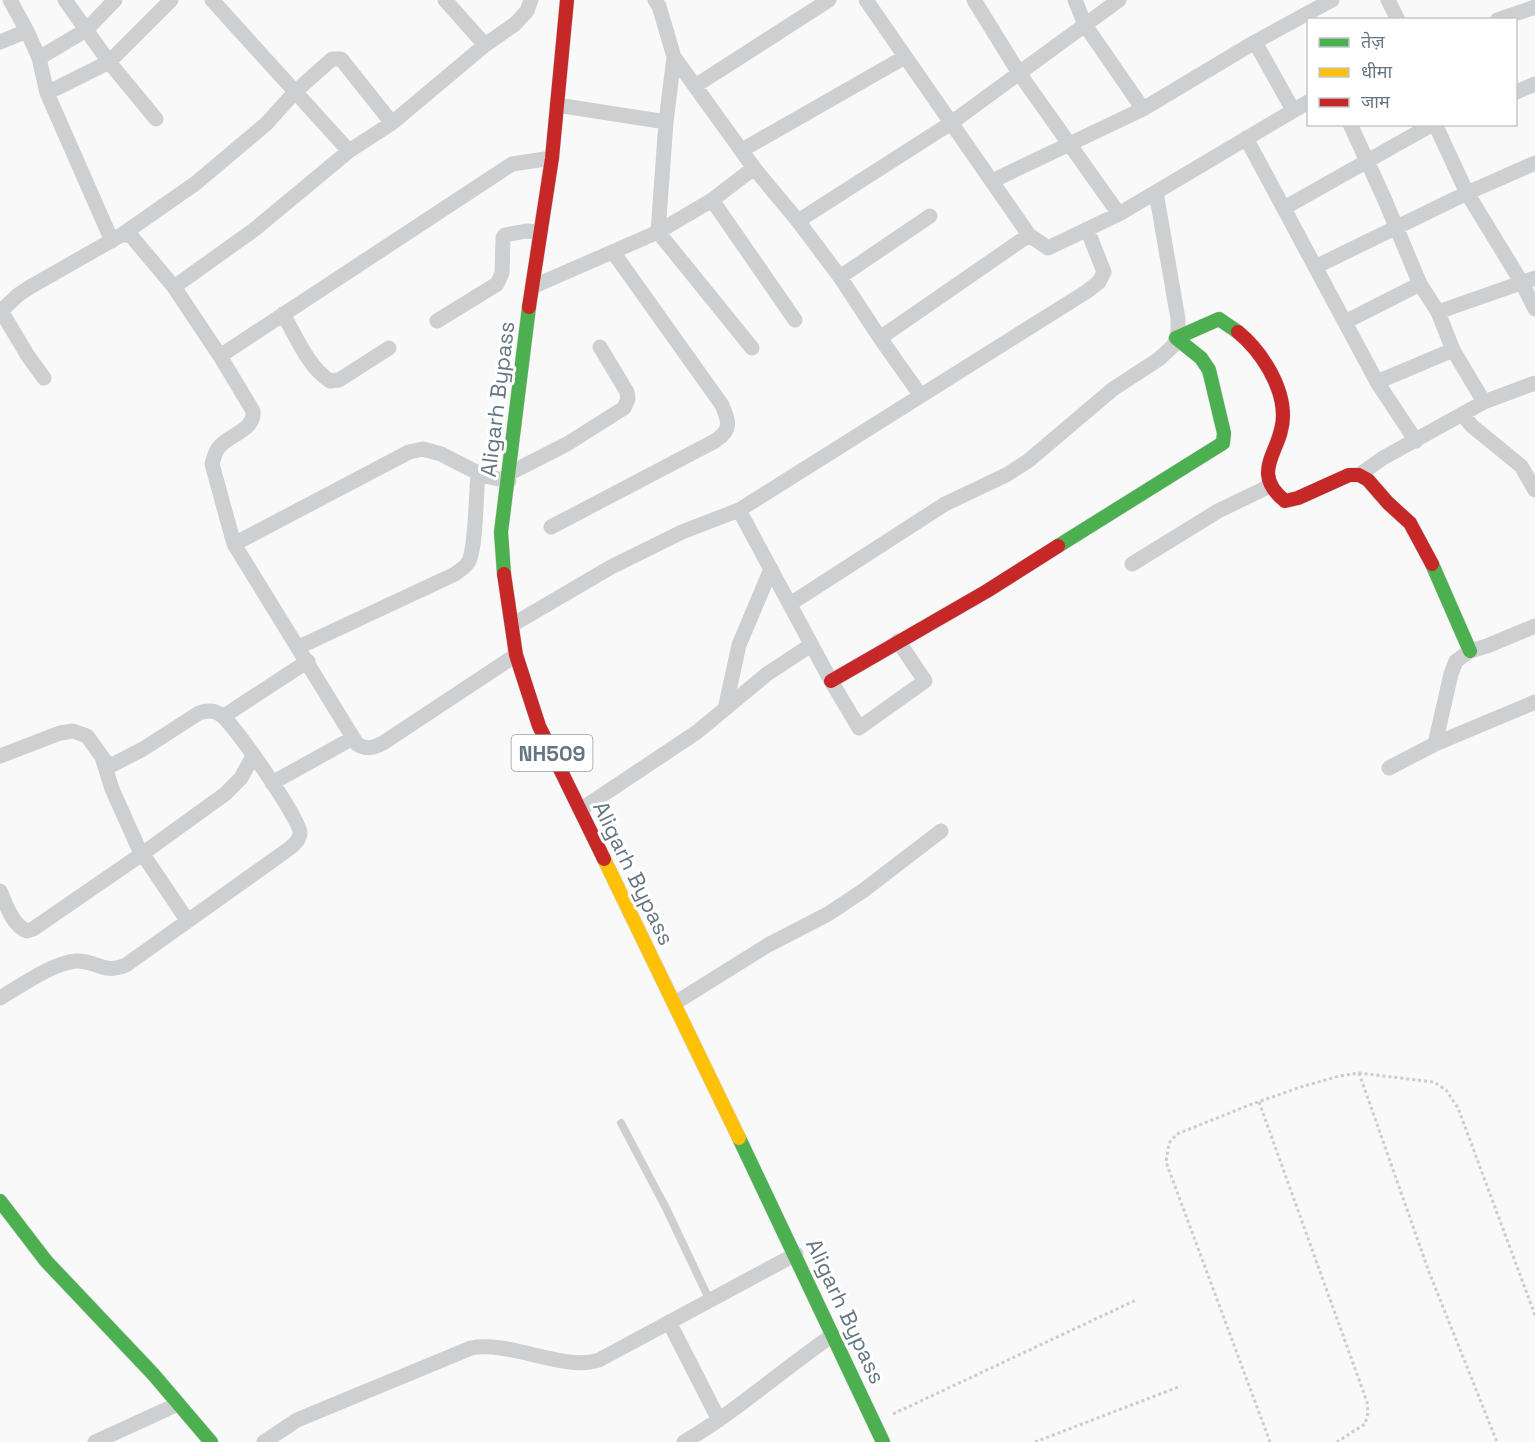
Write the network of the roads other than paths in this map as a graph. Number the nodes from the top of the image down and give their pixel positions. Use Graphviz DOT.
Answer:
graph roads {
  1 [pos="10,0"];
  2 [pos="65,0"];
  3 [pos="116,0"];
  4 [pos="171,0"];
  5 [pos="212,0"];
  6 [pos="445,0"];
  7 [pos="531,0"];
  8 [pos="567,0"];
  9 [pos="829,0"];
  10 [pos="866,0"];
  11 [pos="974,0"];
  12 [pos="1075,0"];
  13 [pos="1119,0"];
  14 [pos="1332,0"];
  15 [pos="1388,0"];
  16 [pos="662,2"];
  17 [pos="1535,7"];
  18 [pos="1397,18"];
  19 [pos="1503,18"];
  20 [pos="1085,25"];
  21 [pos="86,30"];
  22 [pos="27,31"];
  23 [pos="0,42"];
  24 [pos="1255,42"];
  25 [pos="486,45"];
  26 [pos="674,57"];
  27 [pos="905,57"];
  28 [pos="39,58"];
  29 [pos="109,62"];
  30 [pos="1019,73"];
  31 [pos="1535,84"];
  32 [pos="695,86"];
  33 [pos="1517,91"];
  34 [pos="295,92"];
  35 [pos="47,93"];
  36 [pos="1307,103"];
  37 [pos="556,105"];
  38 [pos="1143,109"];
  39 [pos="1293,110"];
  40 [pos="156,119"];
  41 [pos="666,122"];
  42 [pos="392,123"];
  43 [pos="951,123"];
  44 [pos="1351,126"];
  45 [pos="1430,126"];
  46 [pos="1435,126"];
  47 [pos="1246,138"];
  48 [pos="1068,143"];
  49 [pos="742,150"];
  50 [pos="349,151"];
  51 [pos="552,158"];
  52 [pos="1367,162"];
  53 [pos="1535,163"];
  54 [pos="754,168"];
  55 [pos="992,181"];
  56 [pos="1156,192"];
  57 [pos="1467,193"];
  58 [pos="712,200"];
  59 [pos="1284,208"];
  60 [pos="1119,214"];
  61 [pos="930,216"];
  62 [pos="798,221"];
  63 [pos="1395,228"];
  64 [pos="1088,229"];
  65 [pos="533,232"];
  66 [pos="658,232"];
  67 [pos="1029,235"];
  68 [pos="118,238"];
  69 [pos="613,252"];
  70 [pos="1316,267"];
  71 [pos="840,277"];
  72 [pos="1528,280"];
  73 [pos="1420,284"];
  74 [pos="174,287"];
  75 [pos="532,287"];
  76 [pos="1535,309"];
  77 [pos="1438,312"];
  78 [pos="283,314"];
  79 [pos="2,318"];
  80 [pos="795,320"];
  81 [pos="437,321"];
  82 [pos="1345,322"];
  83 [pos="880,338"];
  84 [pos="1176,338"];
  85 [pos="600,347"];
  86 [pos="389,348"];
  87 [pos="752,348"];
  88 [pos="1453,350"];
  89 [pos="220,356"];
  90 [pos="44,378"];
  91 [pos="1377,382"];
  92 [pos="1535,383"];
  93 [pos="921,396"];
  94 [pos="1484,402"];
  95 [pos="1462,414"];
  96 [pos="1416,441"];
  97 [pos="481,475"];
  98 [pos="1359,475"];
  99 [pos="506,478"];
  100 [pos="1270,486"];
  101 [pos="1535,490"];
  102 [pos="739,510"];
  103 [pos="551,527"];
  104 [pos="234,544"];
  105 [pos="1132,564"];
  106 [pos="771,569"];
  107 [pos="790,604"];
  108 [pos="512,625"];
  109 [pos="1535,626"];
  110 [pos="898,641"];
  111 [pos="811,645"];
  112 [pos="299,647"];
  113 [pos="1470,651"];
  114 [pos="516,655"];
  115 [pos="308,661"];
  116 [pos="831,681"];
  117 [pos="1535,702"];
  118 [pos="725,709"];
  119 [pos="224,716"];
  120 [pos="353,738"];
  121 [pos="1435,744"];
  122 [pos="0,756"];
  123 [pos="253,756"];
  124 [pos="102,757"];
  125 [pos="1389,768"];
  126 [pos="272,783"];
  127 [pos="580,810"];
  128 [pos="941,831"];
  129 [pos="142,854"];
  130 [pos="0,891"];
  131 [pos="187,920"];
  132 [pos="0,998"];
  133 [pos="675,1003"];
  134 [pos="621,1123"];
  135 [pos="0,1201"];
  136 [pos="5,1217"];
  137 [pos="784,1260"];
  138 [pos="710,1301"];
  139 [pos="669,1322"];
  140 [pos="833,1335"];
  141 [pos="178,1404"];
  142 [pos="719,1420"];
  143 [pos="95,1442"];
  144 [pos="211,1442"];
  145 [pos="264,1442"];
  146 [pos="684,1442"];
  147 [pos="883,1442"];
  1 -- 22 [label="street"];
  2 -- 21 [label="street"];
  3 -- 21 [label="street"];
  4 -- 29 [label="street"];
  5 -- 34 [label="street"];
  6 -- 25 [label="street"];
  7 -- 25 [label="street"];
  8 -- 37 [label="main road, Aligarh Bypass / NH509"];
  9 -- 32 [label="street"];
  10 -- 27 [label="street"];
  11 -- 30 [label="street"];
  12 -- 20 [label="street"];
  13 -- 20 [label="street"];
  14 -- 24 [label="street"];
  15 -- 18 [label="street"];
  16 -- 26 [label="street"];
  17 -- 19 [label="street"];
  20 -- 30 [label="street"];
  20 -- 38 [label="street"];
  21 -- 28 [label="street"];
  21 -- 29 [label="street"];
  22 -- 23 [label="street"];
  22 -- 28 [label="street"];
  24 -- 38 [label="street"];
  24 -- 39 [label="street"];
  25 -- 42 [label="street"];
  26 -- 32 [label="street"];
  26 -- 41 [label="street"];
  27 -- 43 [label="street"];
  27 -- 49 [label="street"];
  28 -- 35 [label="street"];
  29 -- 35 [label="street"];
  29 -- 40 [label="street"];
  30 -- 43 [label="street"];
  30 -- 48 [label="street"];
  31 -- 33 [label="street"];
  32 -- 49 [label="street"];
  34 -- 42 [label="street"];
  34 -- 50 [label="street"];
  34 -- 68 [label="street"];
  35 -- 68 [label="street"];
  36 -- 39 [label="street"];
  37 -- 41 [label="street"];
  37 -- 51 [label="main road, Aligarh Bypass / NH509"];
  38 -- 48 [label="street"];
  39 -- 47 [label="street"];
  41 -- 66 [label="street"];
  42 -- 50 [label="street"];
  43 -- 55 [label="street"];
  43 -- 62 [label="street"];
  44 -- 52 [label="street"];
  45 -- 52 [label="street"];
  46 -- 57 [label="street"];
  47 -- 56 [label="street"];
  47 -- 59 [label="street"];
  48 -- 55 [label="street"];
  48 -- 60 [label="street"];
  49 -- 54 [label="street"];
  50 -- 74 [label="street"];
  51 -- 65 [label="main road, Aligarh Bypass / NH509"];
  51 -- 78 [label="street"];
  52 -- 59 [label="street"];
  52 -- 63 [label="street"];
  53 -- 57 [label="street"];
  54 -- 58 [label="street"];
  54 -- 62 [label="street"];
  55 -- 67 [label="street"];
  56 -- 60 [label="street"];
  56 -- 84 [label="street"];
  57 -- 63 [label="street"];
  57 -- 72 [label="street"];
  58 -- 66 [label="street"];
  58 -- 80 [label="street"];
  59 -- 70 [label="street"];
  60 -- 64 [label="street"];
  61 -- 71 [label="street"];
  62 -- 71 [label="street"];
  63 -- 70 [label="street"];
  63 -- 73 [label="street"];
  64 -- 67 [label="street"];
  64 -- 93 [label="street"];
  65 -- 75 [label="main road, Aligarh Bypass / NH509"];
  65 -- 81 [label="street"];
  66 -- 69 [label="street"];
  66 -- 87 [label="street"];
  67 -- 83 [label="street"];
  68 -- 74 [label="street"];
  68 -- 79 [label="street"];
  69 -- 75 [label="street"];
  69 -- 103 [label="street"];
  70 -- 82 [label="street"];
  71 -- 83 [label="street"];
  72 -- 76 [label="street"];
  72 -- 77 [label="street"];
  73 -- 77 [label="street"];
  73 -- 82 [label="street"];
  74 -- 89 [label="street"];
  75 -- 99 [label="main road, Aligarh Bypass / NH509"];
  77 -- 88 [label="street"];
  78 -- 86 [label="street"];
  78 -- 89 [label="street"];
  79 -- 90 [label="street"];
  82 -- 91 [label="street"];
  83 -- 93 [label="street"];
  84 -- 100 [label="main road"];
  84 -- 107 [label="street"];
  84 -- 110 [label="main road"];
  85 -- 99 [label="street"];
  88 -- 91 [label="street"];
  88 -- 94 [label="street"];
  89 -- 104 [label="street"];
  91 -- 96 [label="street"];
  92 -- 94 [label="street"];
  93 -- 102 [label="street"];
  94 -- 95 [label="street"];
  95 -- 96 [label="street"];
  95 -- 101 [label="street"];
  96 -- 98 [label="street"];
  97 -- 99 [label="street"];
  97 -- 104 [label="street"];
  97 -- 112 [label="street"];
  98 -- 100 [label="main road"];
  98 -- 113 [label="main road"];
  99 -- 108 [label="main road, Aligarh Bypass / NH509"];
  100 -- 105 [label="street"];
  102 -- 106 [label="street"];
  102 -- 108 [label="street"];
  104 -- 112 [label="street"];
  106 -- 107 [label="street"];
  106 -- 118 [label="street"];
  107 -- 111 [label="street"];
  108 -- 114 [label="main road, Aligarh Bypass / NH509"];
  109 -- 113 [label="street"];
  110 -- 116 [label="main road"];
  110 -- 116 [label="street"];
  111 -- 116 [label="street"];
  111 -- 118 [label="street"];
  112 -- 115 [label="street"];
  113 -- 121 [label="street"];
  114 -- 120 [label="street"];
  114 -- 127 [label="main road, Aligarh Bypass / NH509"];
  115 -- 119 [label="street"];
  115 -- 120 [label="street"];
  117 -- 121 [label="street"];
  118 -- 127 [label="street"];
  119 -- 123 [label="street"];
  119 -- 124 [label="street"];
  120 -- 126 [label="street"];
  121 -- 125 [label="street"];
  122 -- 124 [label="street"];
  123 -- 126 [label="street"];
  123 -- 129 [label="street"];
  124 -- 129 [label="street"];
  126 -- 131 [label="street"];
  127 -- 133 [label="main road, Aligarh Bypass / NH509"];
  128 -- 133 [label="street"];
  129 -- 130 [label="street"];
  129 -- 131 [label="street"];
  131 -- 132 [label="street"];
  133 -- 137 [label="main road, Aligarh Bypass / NH509"];
  134 -- 138 [label="lane"];
  135 -- 136 [label="main road"];
  136 -- 141 [label="main road"];
  137 -- 138 [label="street"];
  137 -- 140 [label="main road, Aligarh Bypass / NH509"];
  138 -- 139 [label="street"];
  139 -- 142 [label="street"];
  139 -- 145 [label="street"];
  140 -- 142 [label="street"];
  140 -- 147 [label="main road, Aligarh Bypass / NH509"];
  141 -- 143 [label="street"];
  141 -- 144 [label="main road"];
  142 -- 146 [label="street"];
}
